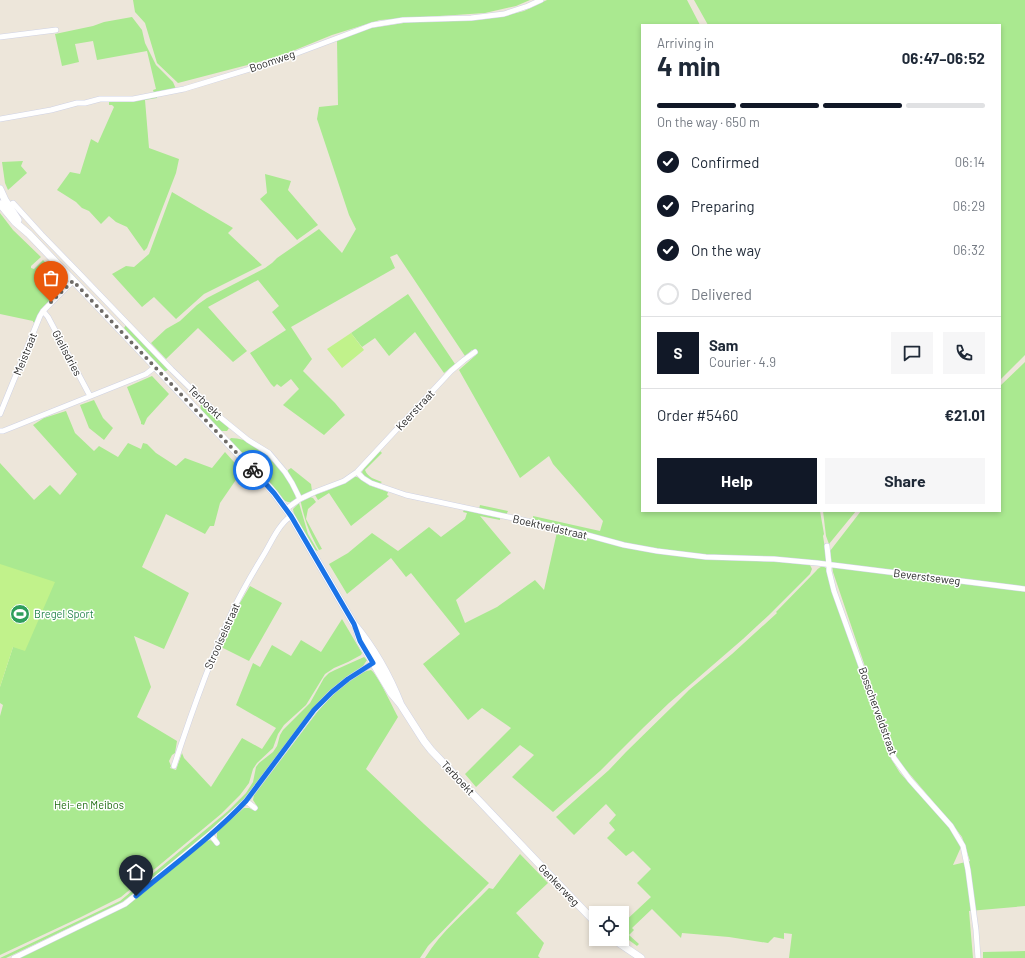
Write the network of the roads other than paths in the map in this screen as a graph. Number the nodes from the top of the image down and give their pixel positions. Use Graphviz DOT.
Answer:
graph roads {
  1 [pos="541,0"];
  2 [pos="56,30"];
  3 [pos="0,37"];
  4 [pos="0,119"];
  5 [pos="1,192"];
  6 [pos="4,206"];
  7 [pos="73,281"];
  8 [pos="43,311"];
  9 [pos="475,352"];
  10 [pos="155,367"];
  11 [pos="90,396"];
  12 [pos="0,414"];
  13 [pos="0,431"];
  14 [pos="358,472"];
  15 [pos="300,499"];
  16 [pos="286,509"];
  17 [pos="291,516"];
  18 [pos="827,546"];
  19 [pos="829,565"];
  20 [pos="1025,589"];
  21 [pos="376,661"];
  22 [pos="174,766"];
  23 [pos="246,801"];
  24 [pos="255,808"];
  25 [pos="210,834"];
  26 [pos="217,842"];
  27 [pos="522,846"];
  28 [pos="589,916"];
  29 [pos="624,946"];
  30 [pos="14,958"];
  31 [pos="641,958"];
  32 [pos="978,958"];
  1 -- 4 [label="street, Boomweg"];
  2 -- 3 [label="street"];
  5 -- 6 [label="main road, Terboekt"];
  6 -- 7 [label="main road, Terboekt"];
  6 -- 15 [label="street, Terboekt"];
  7 -- 8 [label="street, Meistraat"];
  7 -- 10 [label="main road, Terboekt"];
  8 -- 11 [label="street, Gielisdries"];
  8 -- 12 [label="street, Meistraat"];
  9 -- 14 [label="street, Keerstraat"];
  10 -- 11 [label="street"];
  10 -- 16 [label="main road, Terboekt"];
  11 -- 13 [label="street"];
  14 -- 15 [label="street"];
  14 -- 19 [label="street, Boektveldstraat"];
  15 -- 16 [label="street"];
  16 -- 17 [label="main road, Terboekt"];
  17 -- 21 [label="main road, Terboekt"];
  17 -- 22 [label="street, Strooiselstraat"];
  18 -- 19 [label="street, Bosscherveldstraat"];
  19 -- 20 [label="street, Beverstseweg"];
  19 -- 32 [label="street, Bosscherveldstraat"];
  21 -- 23 [label="street"];
  21 -- 27 [label="main road, Terboekt"];
  23 -- 24 [label="street"];
  23 -- 25 [label="street"];
  25 -- 26 [label="street"];
  25 -- 30 [label="street"];
  27 -- 28 [label="main road, Genkerweg"];
  29 -- 31 [label="main road"];
}
